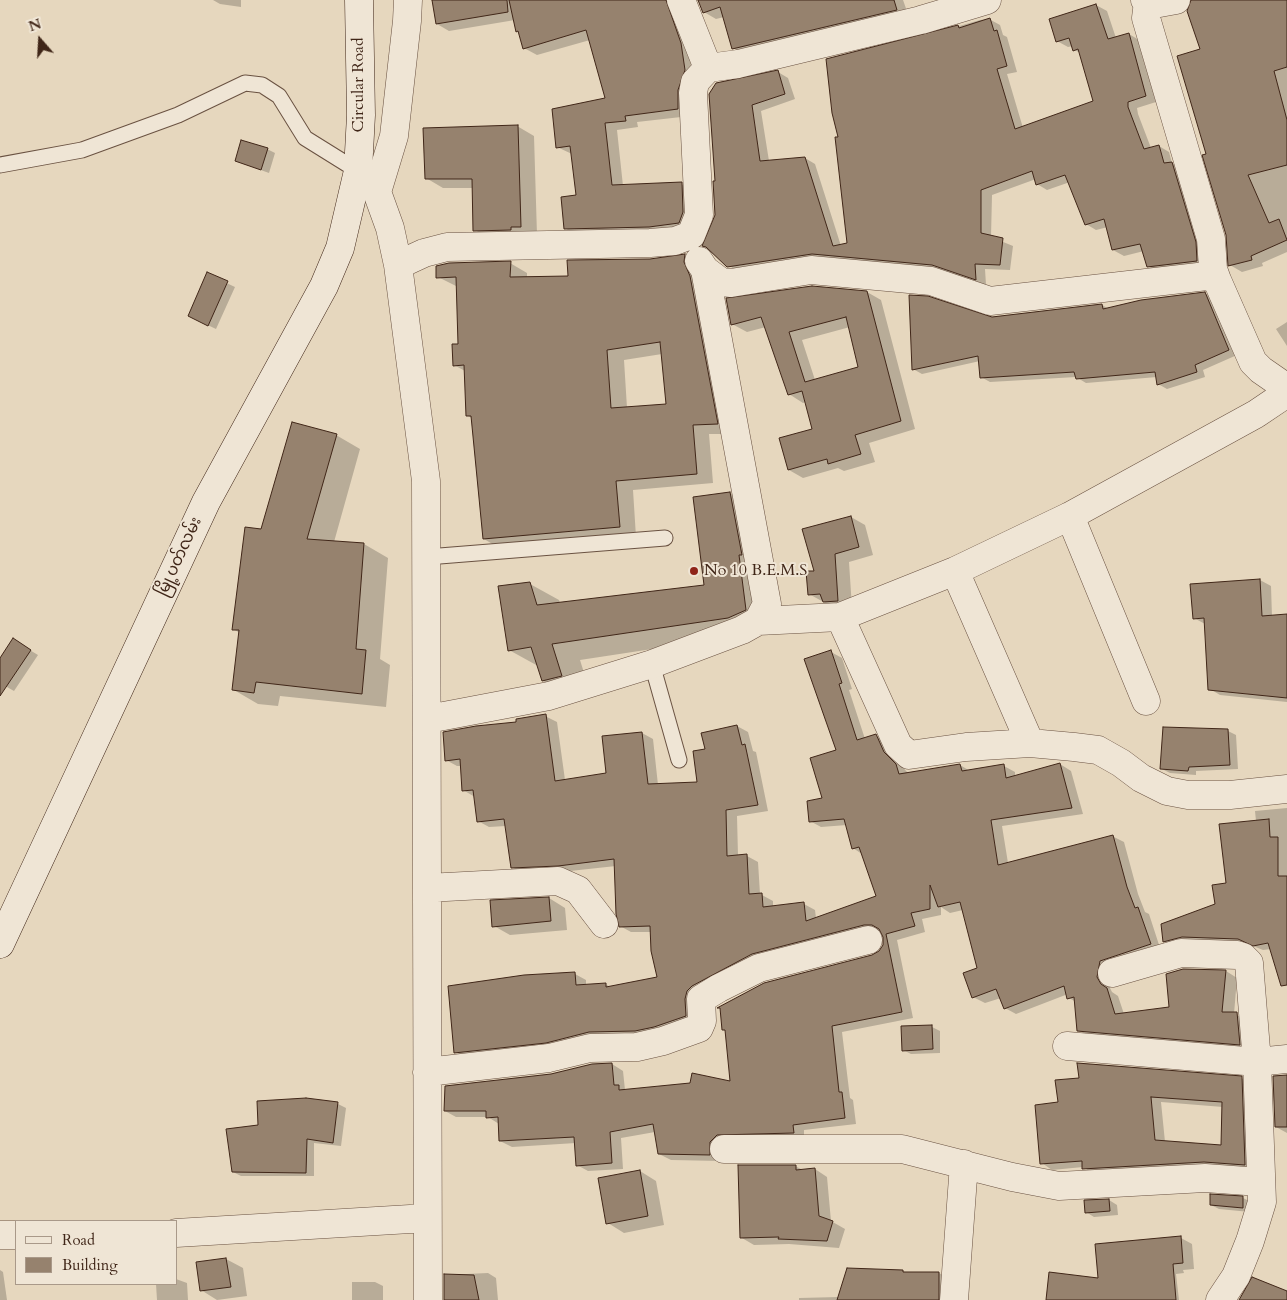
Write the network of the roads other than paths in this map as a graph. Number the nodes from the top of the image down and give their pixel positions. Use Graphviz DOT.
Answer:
graph roads {
  1 [pos="359,0"];
  2 [pos="408,0"];
  3 [pos="681,0"];
  4 [pos="987,0"];
  5 [pos="1176,0"];
  6 [pos="1146,1"];
  7 [pos="708,68"];
  8 [pos="0,166"];
  9 [pos="358,170"];
  10 [pos="377,192"];
  11 [pos="692,235"];
  12 [pos="398,265"];
  13 [pos="705,270"];
  14 [pos="1217,280"];
  15 [pos="1287,388"];
  16 [pos="1287,393"];
  17 [pos="1070,516"];
  18 [pos="665,538"];
  19 [pos="427,557"];
  20 [pos="955,572"];
  21 [pos="840,617"];
  22 [pos="758,620"];
  23 [pos="652,664"];
  24 [pos="1146,701"];
  25 [pos="428,719"];
  26 [pos="1030,743"];
  27 [pos="679,760"];
  28 [pos="1287,789"];
  29 [pos="427,888"];
  30 [pos="604,924"];
  31 [pos="868,940"];
  32 [pos="0,944"];
  33 [pos="1112,973"];
  34 [pos="1067,1046"];
  35 [pos="1287,1059"];
  36 [pos="1257,1062"];
  37 [pos="427,1072"];
  38 [pos="724,1149"];
  39 [pos="964,1164"];
  40 [pos="1260,1182"];
  41 [pos="427,1218"];
  42 [pos="178,1232"];
  43 [pos="15,1234"];
  44 [pos="0,1235"];
  45 [pos="428,1300"];
  46 [pos="954,1300"];
  47 [pos="1220,1300"];
  1 -- 9 [label="street, Circular Road"];
  2 -- 10 [label="street"];
  3 -- 7 [label="street"];
  4 -- 7 [label="street"];
  5 -- 6 [label="street"];
  6 -- 14 [label="street"];
  7 -- 11 [label="street"];
  8 -- 9 [label="lane"];
  9 -- 10 [label="street"];
  9 -- 32 [label="street, မြို့ပတ်လမ်း"];
  10 -- 12 [label="street"];
  11 -- 12 [label="street"];
  11 -- 13 [label="street"];
  12 -- 19 [label="street"];
  13 -- 14 [label="street"];
  13 -- 22 [label="street"];
  14 -- 15 [label="street"];
  16 -- 17 [label="street"];
  17 -- 20 [label="street"];
  17 -- 24 [label="street"];
  18 -- 19 [label="lane"];
  19 -- 25 [label="street"];
  20 -- 21 [label="street"];
  20 -- 26 [label="street"];
  21 -- 22 [label="street"];
  21 -- 26 [label="street"];
  22 -- 23 [label="street"];
  23 -- 25 [label="street"];
  23 -- 27 [label="lane"];
  25 -- 29 [label="street"];
  26 -- 28 [label="street"];
  29 -- 30 [label="street"];
  29 -- 37 [label="street"];
  31 -- 37 [label="street"];
  33 -- 36 [label="street"];
  34 -- 36 [label="street"];
  35 -- 36 [label="street"];
  36 -- 40 [label="street"];
  37 -- 41 [label="street"];
  38 -- 39 [label="street"];
  39 -- 40 [label="street"];
  39 -- 46 [label="street"];
  40 -- 47 [label="street"];
  41 -- 42 [label="street"];
  41 -- 45 [label="street"];
  43 -- 44 [label="street"];
}
